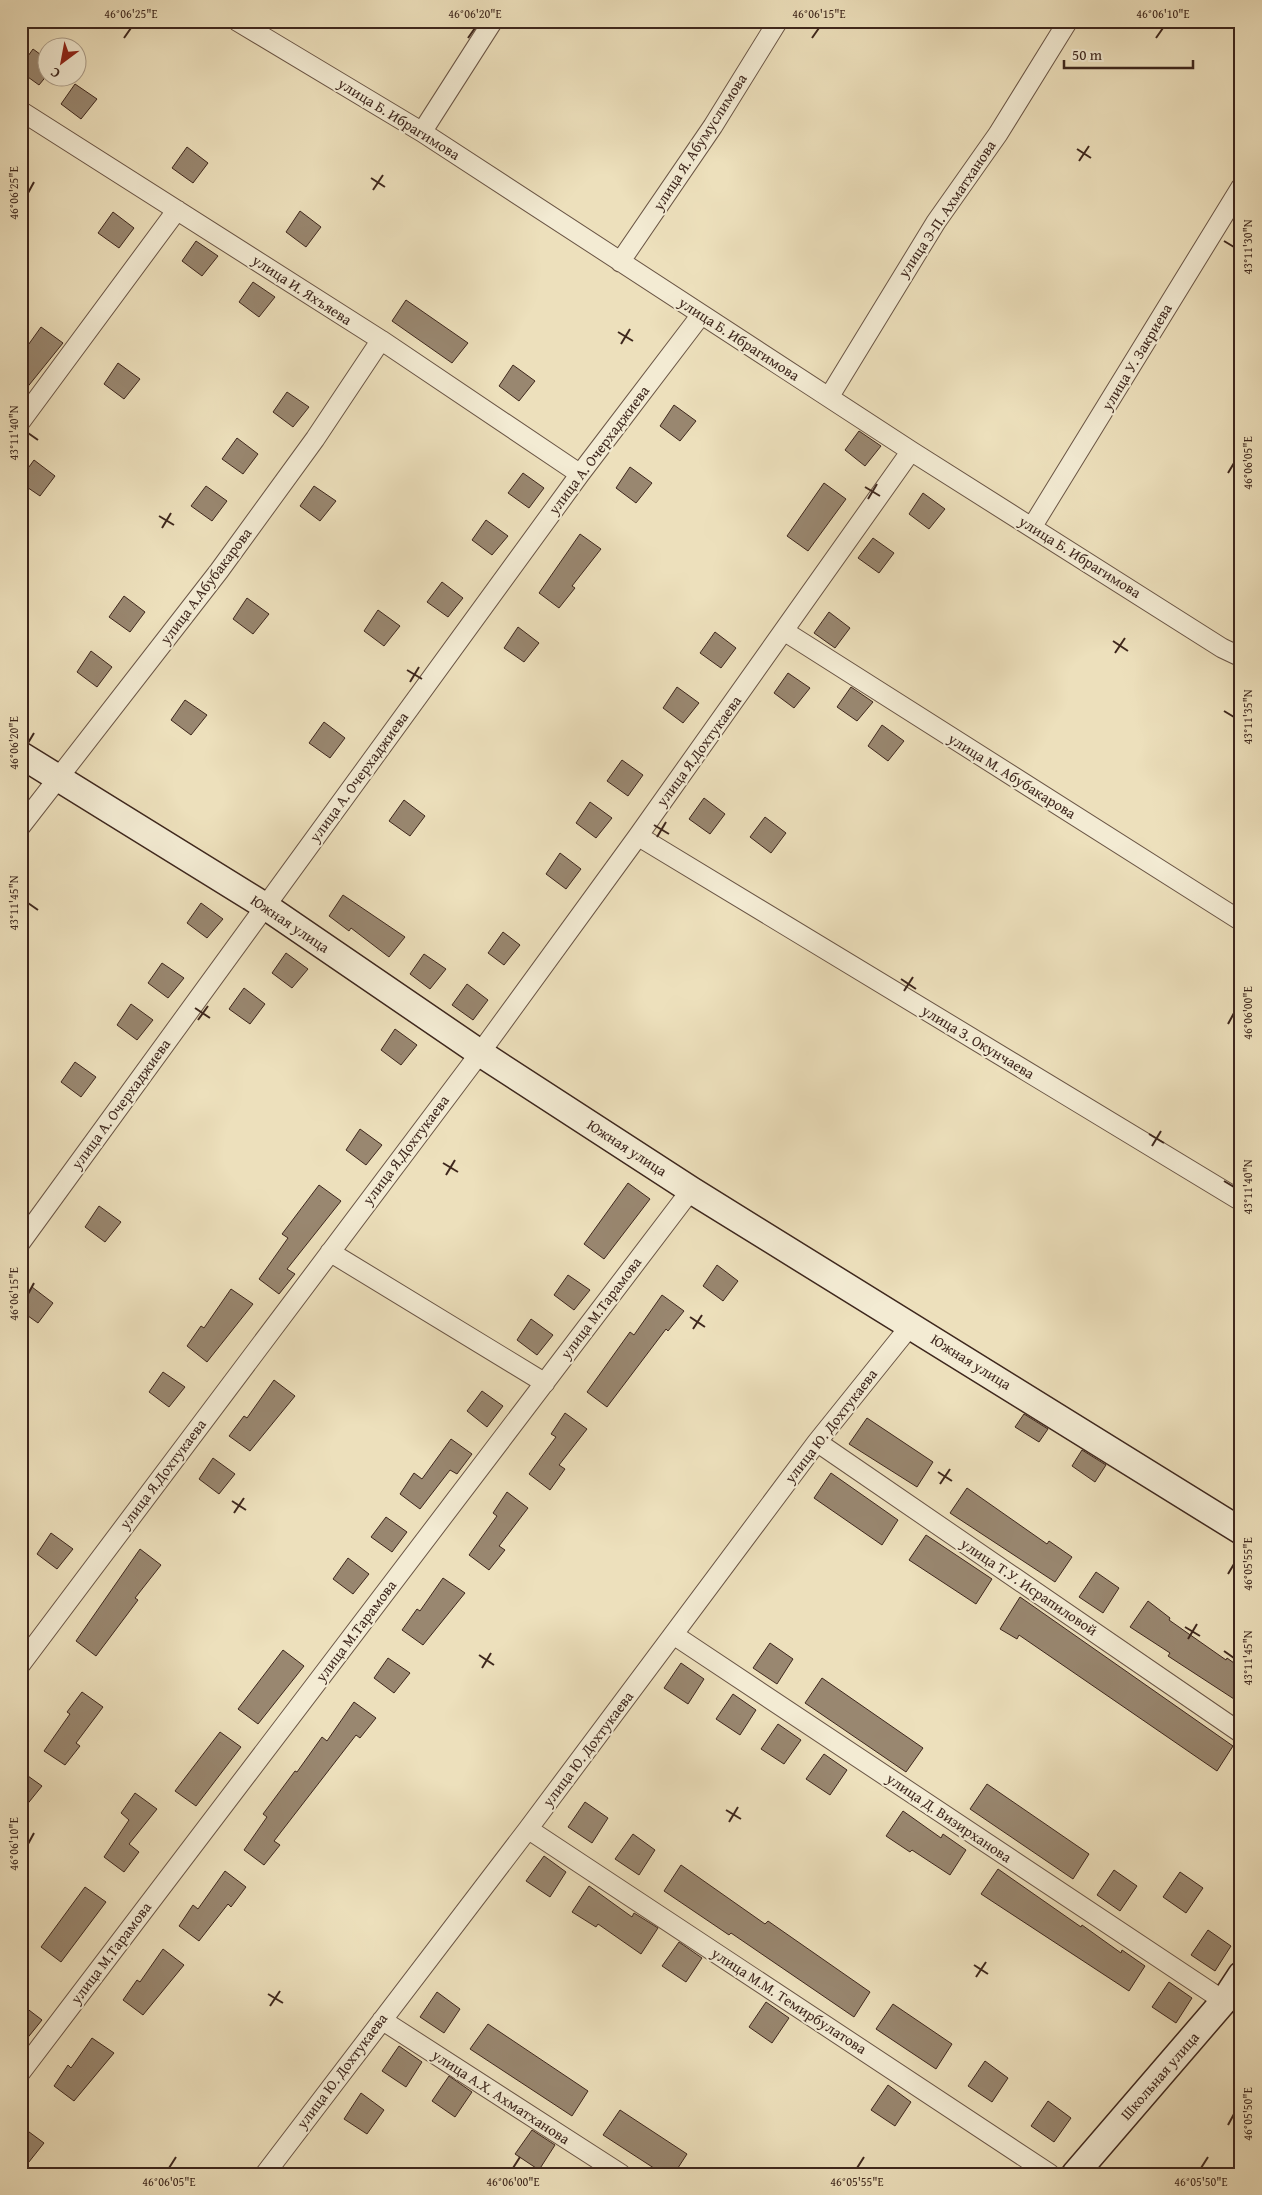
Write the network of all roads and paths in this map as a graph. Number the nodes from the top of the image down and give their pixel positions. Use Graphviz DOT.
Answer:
graph roads {
  1 [pos="237,21"];
  2 [pos="493,21"];
  3 [pos="778,21"];
  4 [pos="1068,21"];
  5 [pos="21,111"];
  6 [pos="422,132"];
  7 [pos="1241,187"];
  8 [pos="177,210"];
  9 [pos="620,262"];
  10 [pos="701,315"];
  11 [pos="381,340"];
  12 [pos="829,397"];
  13 [pos="21,421"];
  14 [pos="911,451"];
  15 [pos="580,474"];
  16 [pos="1032,527"];
  17 [pos="784,631"];
  18 [pos="1241,657"];
  19 [pos="21,755"];
  20 [pos="58,778"];
  21 [pos="21,826"];
  22 [pos="638,836"];
  23 [pos="265,906"];
  24 [pos="1241,921"];
  25 [pos="480,1053"];
  26 [pos="691,1190"];
  27 [pos="1241,1200"];
  28 [pos="21,1242"];
  29 [pos="330,1252"];
  30 [pos="911,1325"];
  31 [pos="545,1383"];
  32 [pos="817,1442"];
  33 [pos="1241,1531"];
  34 [pos="674,1635"];
  35 [pos="21,1664"];
  36 [pos="1241,1733"];
  37 [pos="528,1829"];
  38 [pos="1241,1975"];
  39 [pos="1224,2001"];
  40 [pos="382,2020"];
  41 [pos="21,2072"];
  42 [pos="265,2174"];
  43 [pos="621,2174"];
  44 [pos="1050,2174"];
  45 [pos="1075,2174"];
  1 -- 6 [label="street, улица Б. Ибрагимова"];
  2 -- 6 [label="street"];
  3 -- 9 [label="street, улица Я. Абумуслимова"];
  4 -- 12 [label="street, улица Э-П. Ахматханова"];
  5 -- 8 [label="street, улица И. Яхъяева"];
  6 -- 9 [label="street, улица Б. Ибрагимова"];
  7 -- 16 [label="street, улица У. Закриева"];
  8 -- 11 [label="street, улица И. Яхъяева"];
  8 -- 13 [label="street"];
  9 -- 10 [label="street, улица Б. Ибрагимова"];
  10 -- 12 [label="street, улица Б. Ибрагимова"];
  10 -- 15 [label="street, улица А. Очерхаджиева"];
  11 -- 15 [label="street, улица И. Яхъяева"];
  11 -- 20 [label="street, улица А.Абубакарова"];
  12 -- 14 [label="street, улица Б. Ибрагимова"];
  14 -- 16 [label="street, улица Б. Ибрагимова"];
  14 -- 17 [label="street, улица Я.Дохтукаева"];
  15 -- 23 [label="street, улица А. Очерхаджиева"];
  16 -- 18 [label="street, улица Б. Ибрагимова"];
  17 -- 22 [label="street, улица Я.Дохтукаева"];
  17 -- 24 [label="street, улица М. Абубакарова"];
  19 -- 20 [label="main road, Южная улица"];
  20 -- 21 [label="street, улица А.Абубакарова"];
  20 -- 23 [label="main road, Южная улица"];
  22 -- 25 [label="street, улица Я.Дохтукаева"];
  22 -- 27 [label="street, улица З. Окунчаева"];
  23 -- 25 [label="main road, Южная улица"];
  23 -- 28 [label="street, улица А. Очерхаджиева"];
  25 -- 26 [label="main road, Южная улица"];
  25 -- 29 [label="street, улица Я.Дохтукаева"];
  26 -- 30 [label="main road, Южная улица"];
  26 -- 31 [label="street, улица М.Тарамова"];
  29 -- 31 [label="street"];
  29 -- 35 [label="street, улица Я.Дохтукаева"];
  30 -- 32 [label="street, улица Ю. Дохтукаева"];
  30 -- 33 [label="main road, Южная улица"];
  31 -- 41 [label="street, улица М.Тарамова"];
  32 -- 34 [label="street, улица Ю. Дохтукаева"];
  32 -- 36 [label="street, улица Т.У. Исрапиловой"];
  34 -- 37 [label="street, улица Ю. Дохтукаева"];
  34 -- 39 [label="street, улица Д. Визирханова"];
  37 -- 40 [label="street, улица Ю. Дохтукаева"];
  37 -- 44 [label="street, улица М.М. Темирбулатова"];
  38 -- 39 [label="main road, Школьная улица"];
  39 -- 45 [label="main road, Школьная улица"];
  40 -- 42 [label="street, улица Ю. Дохтукаева"];
  40 -- 43 [label="street, улица А.Х. Ахматханова"];
}
